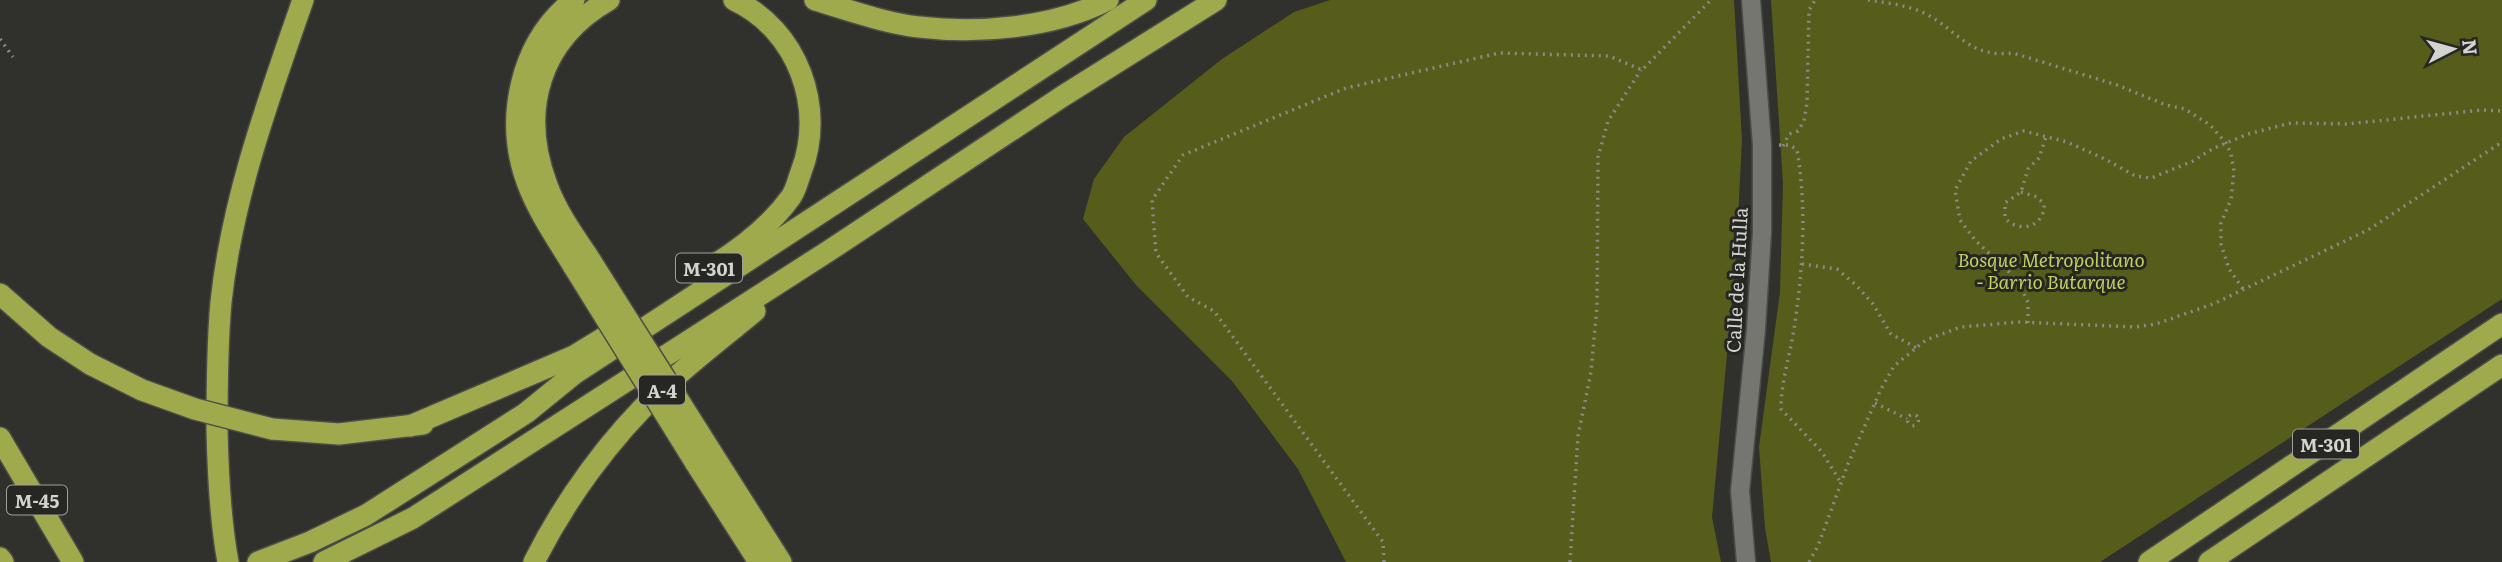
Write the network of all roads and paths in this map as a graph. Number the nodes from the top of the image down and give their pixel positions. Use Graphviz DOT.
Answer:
graph roads {
  1 [pos="303,0"];
  2 [pos="574,0"];
  3 [pos="608,0"];
  4 [pos="734,0"];
  5 [pos="815,0"];
  6 [pos="1108,0"];
  7 [pos="1146,0"];
  8 [pos="1216,0"];
  9 [pos="1711,0"];
  10 [pos="1751,0"];
  11 [pos="1815,0"];
  12 [pos="1868,0"];
  13 [pos="0,39"];
  14 [pos="13,57"];
  15 [pos="1642,70"];
  16 [pos="2502,111"];
  17 [pos="2046,137"];
  18 [pos="2502,142"];
  19 [pos="2226,143"];
  20 [pos="1762,145"];
  21 [pos="1783,146"];
  22 [pos="2021,192"];
  23 [pos="827,252"];
  24 [pos="580,261"];
  25 [pos="1802,264"];
  26 [pos="2243,289"];
  27 [pos="0,294"];
  28 [pos="2028,323"];
  29 [pos="2502,324"];
  30 [pos="1917,348"];
  31 [pos="2502,365"];
  32 [pos="574,374"];
  33 [pos="1875,402"];
  34 [pos="1907,419"];
  35 [pos="410,426"];
  36 [pos="0,438"];
  37 [pos="703,456"];
  38 [pos="1841,483"];
  39 [pos="73,562"];
  40 [pos="228,562"];
  41 [pos="258,562"];
  42 [pos="324,562"];
  43 [pos="534,562"];
  44 [pos="759,562"];
  45 [pos="781,562"];
  46 [pos="1384,562"];
  47 [pos="1570,562"];
  48 [pos="1746,562"];
  49 [pos="1809,562"];
  50 [pos="2149,562"];
  51 [pos="2209,562"];
  1 -- 40 [label="highway"];
  2 -- 24 [label="highway"];
  3 -- 24 [label="highway"];
  4 -- 35 [label="highway, M-301"];
  5 -- 6 [label="highway"];
  7 -- 32 [label="highway"];
  8 -- 23 [label="highway"];
  9 -- 15 [label="path"];
  10 -- 20 [label="street, Calle de la Hulla"];
  11 -- 21 [label="path"];
  12 -- 19 [label="path"];
  13 -- 14 [label="path"];
  15 -- 46 [label="path"];
  15 -- 47 [label="path"];
  16 -- 19 [label="path"];
  17 -- 19 [label="path"];
  17 -- 22 [label="path"];
  17 -- 28 [label="path"];
  18 -- 26 [label="path"];
  19 -- 26 [label="path"];
  20 -- 21 [label="path"];
  20 -- 48 [label="street, Calle de la Hulla"];
  21 -- 25 [label="path"];
  22 -- 22 [label="path"];
  23 -- 42 [label="highway"];
  23 -- 43 [label="highway, A-4"];
  24 -- 37 [label="highway, bridge"];
  25 -- 30 [label="path"];
  25 -- 38 [label="path"];
  26 -- 28 [label="path"];
  27 -- 35 [label="highway, bridge"];
  28 -- 30 [label="path"];
  29 -- 50 [label="highway, M-301"];
  30 -- 33 [label="path"];
  31 -- 51 [label="highway, M-301"];
  32 -- 35 [label="highway"];
  32 -- 41 [label="highway"];
  33 -- 34 [label="path"];
  33 -- 38 [label="path"];
  36 -- 39 [label="highway, M-45"];
  37 -- 44 [label="highway"];
  37 -- 45 [label="highway"];
  38 -- 49 [label="path"];
}
